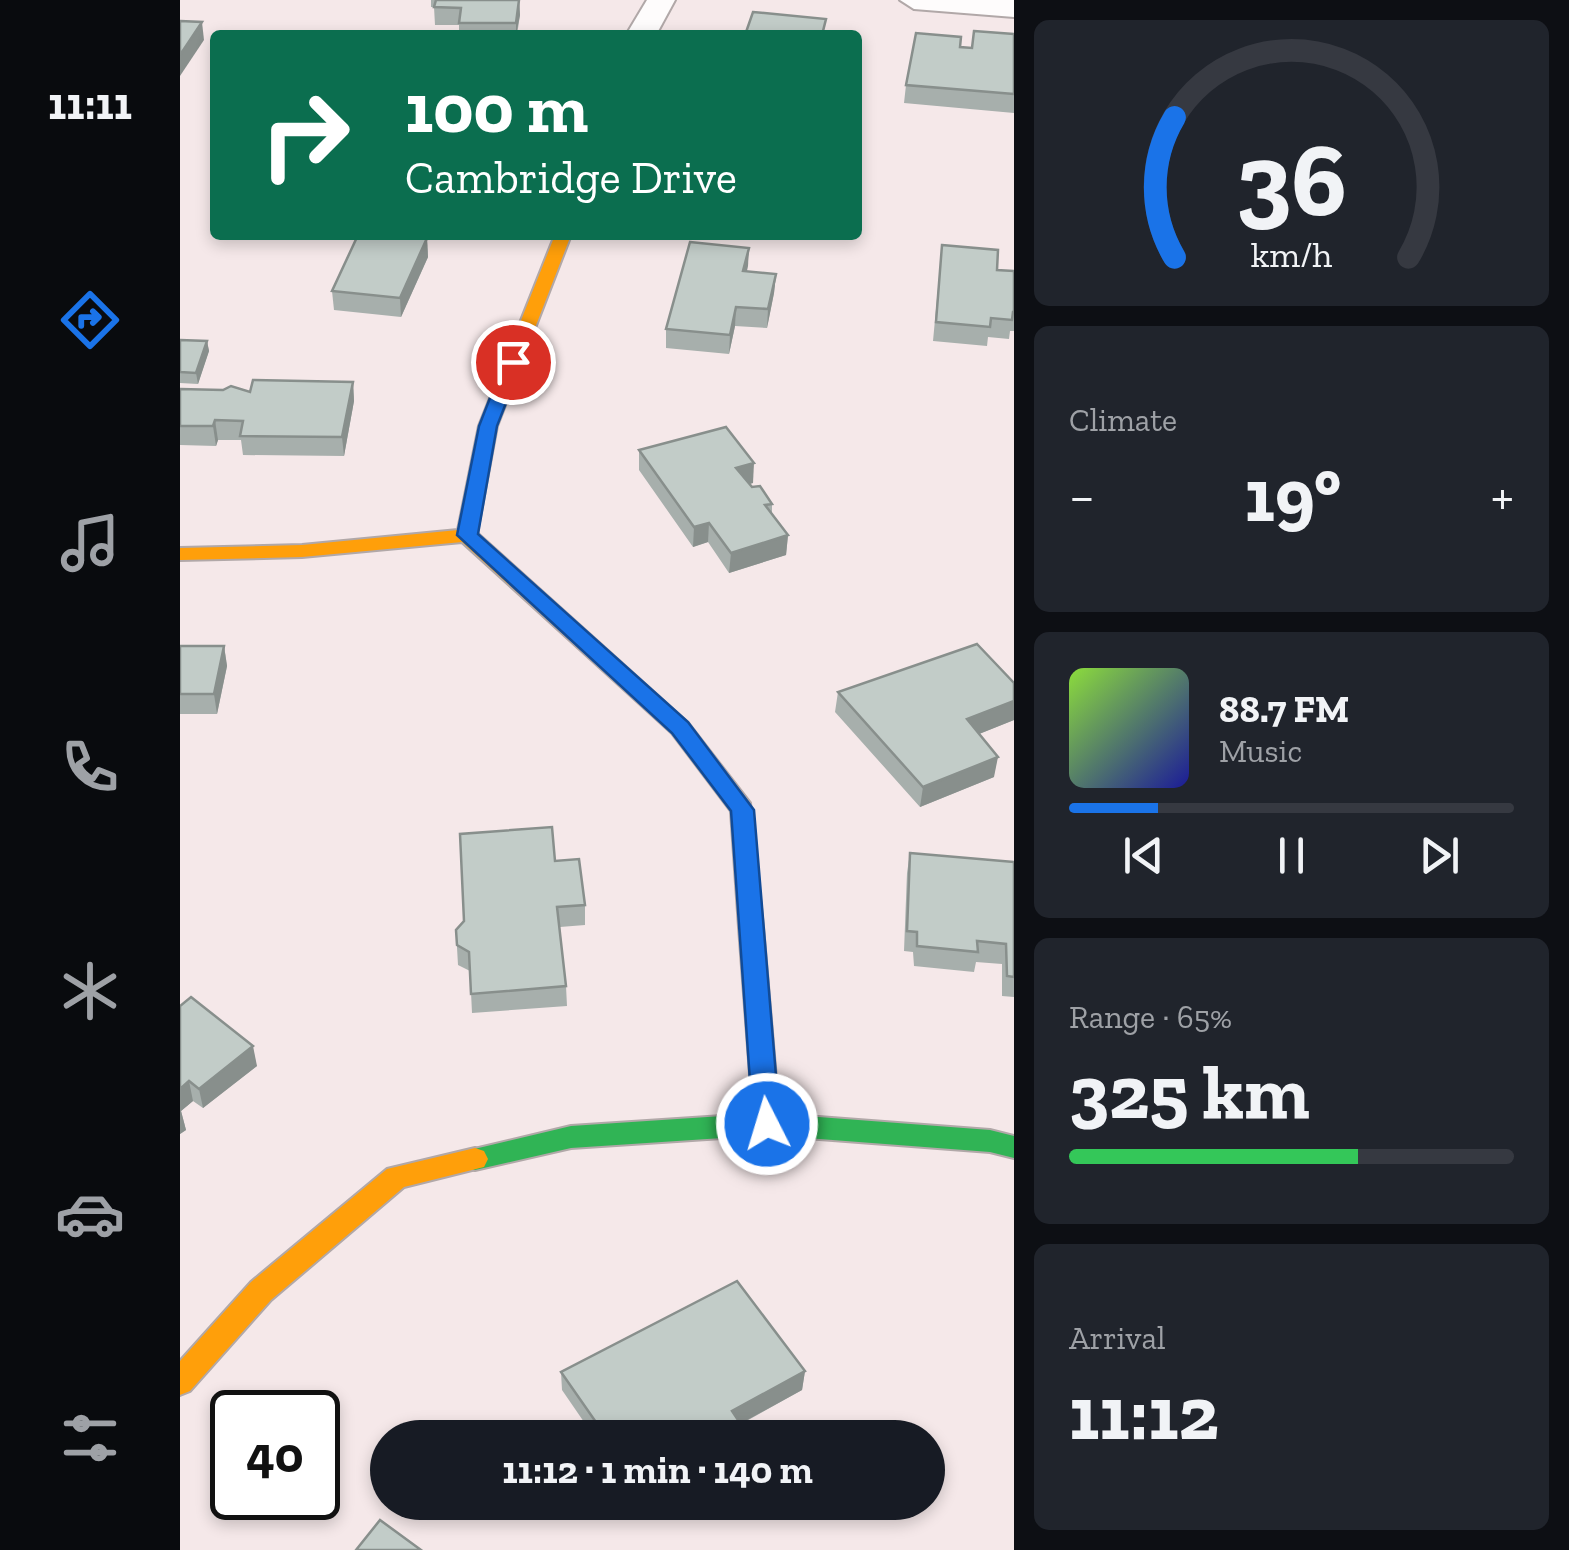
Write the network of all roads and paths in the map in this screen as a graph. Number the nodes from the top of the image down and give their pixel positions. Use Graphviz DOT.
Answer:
graph roads {
  1 [pos="661,0"];
  2 [pos="914,0"];
  3 [pos="1014,8"];
  4 [pos="644,30"];
  5 [pos="561,240"];
  6 [pos="467,535"];
  7 [pos="180,554"];
  8 [pos="767,1124"];
  9 [pos="1014,1147"];
  10 [pos="180,1382"];
  1 -- 4 [label="street"];
  2 -- 3 [label="street"];
  5 -- 6 [label="street"];
  6 -- 7 [label="street"];
  6 -- 8 [label="street"];
  8 -- 9 [label="street"];
  8 -- 10 [label="street"];
}
